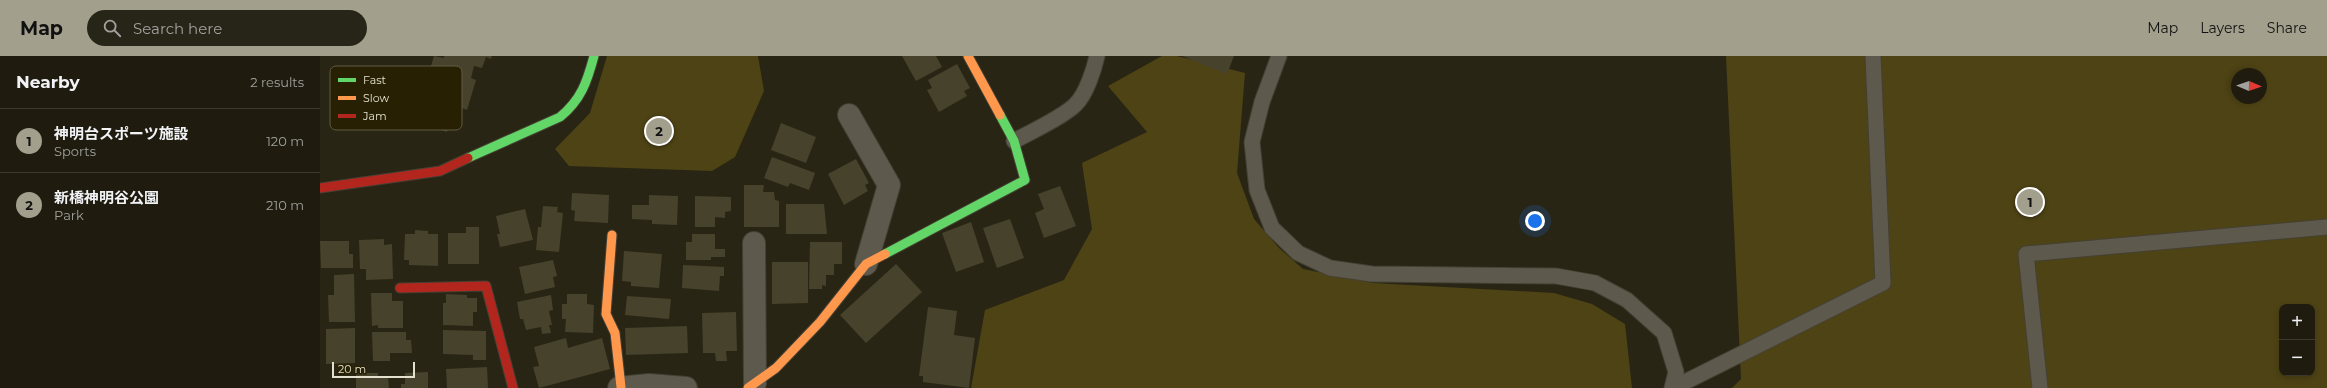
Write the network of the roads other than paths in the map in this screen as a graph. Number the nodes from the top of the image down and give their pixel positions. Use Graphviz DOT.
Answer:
graph roads {
  1 [pos="594,56"];
  2 [pos="968,56"];
  3 [pos="1098,56"];
  4 [pos="1279,56"];
  5 [pos="1873,56"];
  6 [pos="850,115"];
  7 [pos="1014,140"];
  8 [pos="320,188"];
  9 [pos="2327,227"];
  10 [pos="612,235"];
  11 [pos="754,243"];
  12 [pos="866,264"];
  13 [pos="400,288"];
  14 [pos="751,386"];
  15 [pos="513,388"];
  16 [pos="620,388"];
  17 [pos="686,388"];
  18 [pos="1672,388"];
  19 [pos="2040,388"];
  1 -- 8 [label="street"];
  2 -- 7 [label="street"];
  3 -- 7 [label="lane"];
  4 -- 18 [label="lane"];
  5 -- 18 [label="lane"];
  6 -- 12 [label="street"];
  7 -- 12 [label="street"];
  9 -- 19 [label="lane"];
  10 -- 16 [label="street"];
  11 -- 14 [label="street"];
  12 -- 14 [label="street"];
  13 -- 15 [label="street"];
  16 -- 17 [label="street"];
}
